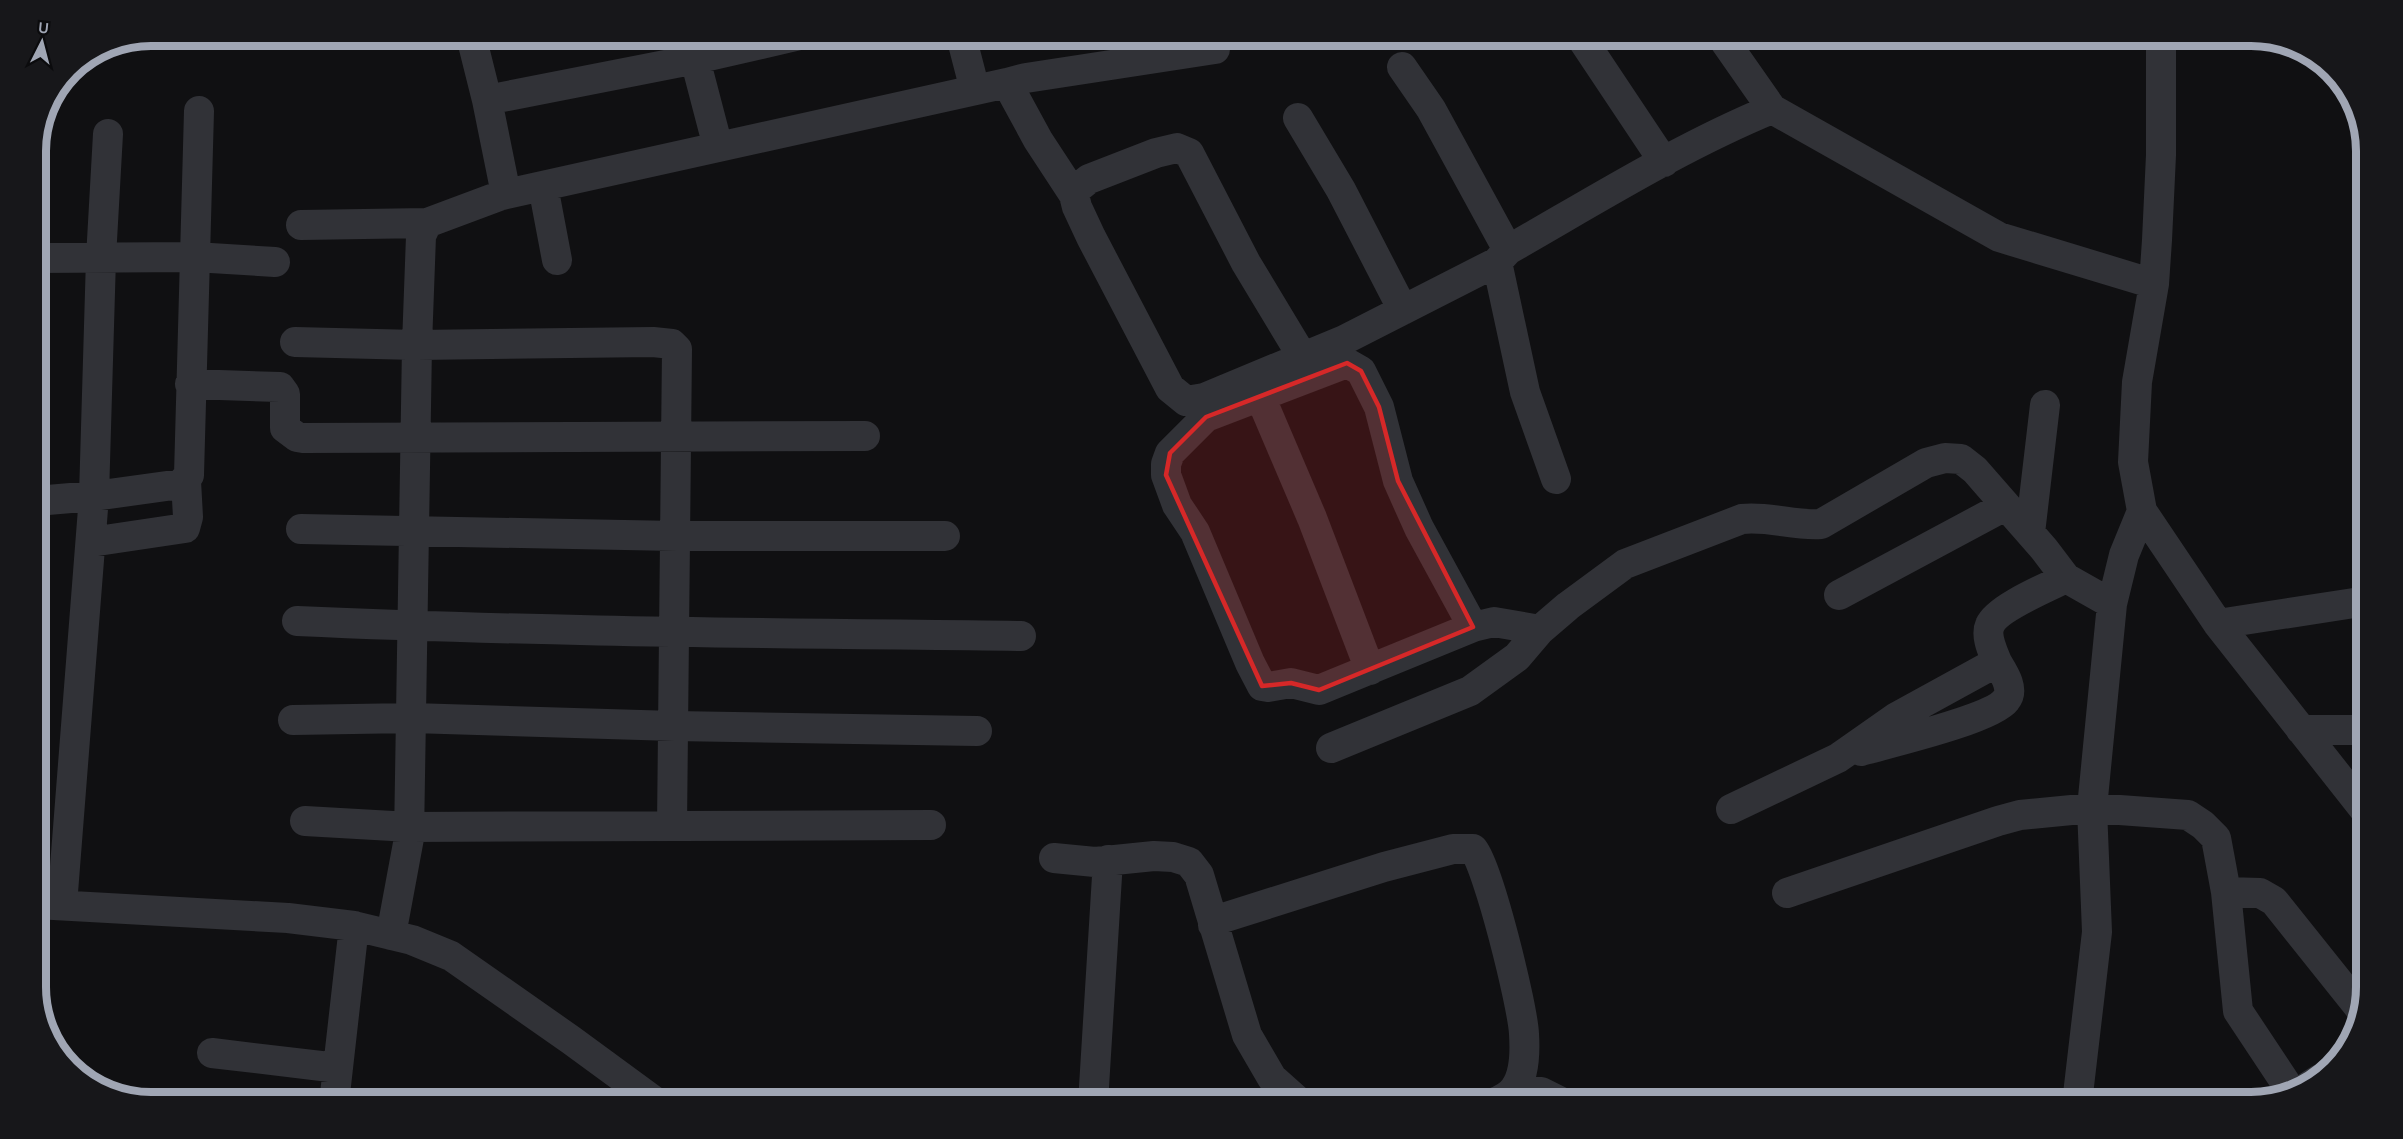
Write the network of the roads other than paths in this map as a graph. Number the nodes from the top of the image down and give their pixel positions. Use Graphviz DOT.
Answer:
graph roads {
  1 [pos="474,46"];
  2 [pos="709,46"];
  3 [pos="964,46"];
  4 [pos="1587,46"];
  5 [pos="1728,46"];
  6 [pos="2161,46"];
  7 [pos="692,48"];
  8 [pos="1215,49"];
  9 [pos="1402,67"];
  10 [pos="1007,83"];
  11 [pos="975,90"];
  12 [pos="487,100"];
  13 [pos="1772,109"];
  14 [pos="198,111"];
  15 [pos="1298,118"];
  16 [pos="108,134"];
  17 [pos="718,147"];
  18 [pos="1664,162"];
  19 [pos="543,186"];
  20 [pos="502,195"];
  21 [pos="1074,195"];
  22 [pos="427,223"];
  23 [pos="301,225"];
  24 [pos="194,256"];
  25 [pos="1502,256"];
  26 [pos="47,258"];
  27 [pos="101,258"];
  28 [pos="557,260"];
  29 [pos="274,262"];
  30 [pos="2154,284"];
  31 [pos="1402,310"];
  32 [pos="296,342"];
  33 [pos="417,345"];
  34 [pos="1302,356"];
  35 [pos="190,384"];
  36 [pos="1260,396"];
  37 [pos="2045,405"];
  38 [pos="865,436"];
  39 [pos="677,438"];
  40 [pos="416,439"];
  41 [pos="1556,479"];
  42 [pos="186,481"];
  43 [pos="94,496"];
  44 [pos="47,500"];
  45 [pos="2006,506"];
  46 [pos="2142,511"];
  47 [pos="301,529"];
  48 [pos="414,531"];
  49 [pos="2030,533"];
  50 [pos="676,536"];
  51 [pos="945,536"];
  52 [pos="90,542"];
  53 [pos="2066,578"];
  54 [pos="1839,596"];
  55 [pos="2356,603"];
  56 [pos="2112,604"];
  57 [pos="297,621"];
  58 [pos="2218,624"];
  59 [pos="413,626"];
  60 [pos="1473,627"];
  61 [pos="1540,630"];
  62 [pos="675,632"];
  63 [pos="1021,636"];
  64 [pos="1997,662"];
  65 [pos="1370,670"];
  66 [pos="412,718"];
  67 [pos="293,720"];
  68 [pos="674,726"];
  69 [pos="2301,730"];
  70 [pos="2356,730"];
  71 [pos="977,731"];
  72 [pos="1331,748"];
  73 [pos="1838,758"];
  74 [pos="2356,799"];
  75 [pos="2091,808"];
  76 [pos="1731,809"];
  77 [pos="305,821"];
  78 [pos="931,825"];
  79 [pos="672,826"];
  80 [pos="410,827"];
  81 [pos="1053,858"];
  82 [pos="1108,860"];
  83 [pos="2226,892"];
  84 [pos="1787,893"];
  85 [pos="49,904"];
  86 [pos="1213,925"];
  87 [pos="354,926"];
  88 [pos="391,935"];
  89 [pos="2355,1002"];
  90 [pos="213,1053"];
  91 [pos="338,1068"];
  92 [pos="2288,1086"];
  93 [pos="335,1092"];
  94 [pos="642,1092"];
  95 [pos="1093,1092"];
  96 [pos="1288,1092"];
  97 [pos="1507,1092"];
  98 [pos="2077,1092"];
  1 -- 12 [label="street"];
  2 -- 7 [label="street"];
  3 -- 11 [label="street"];
  4 -- 18 [label="street"];
  5 -- 13 [label="street"];
  6 -- 30 [label="street"];
  7 -- 12 [label="street"];
  7 -- 17 [label="street"];
  8 -- 10 [label="street"];
  9 -- 25 [label="street"];
  10 -- 11 [label="street"];
  10 -- 21 [label="street"];
  11 -- 17 [label="street"];
  12 -- 20 [label="street"];
  13 -- 18 [label="street"];
  13 -- 30 [label="street"];
  14 -- 24 [label="street"];
  15 -- 31 [label="street"];
  16 -- 27 [label="street"];
  17 -- 19 [label="street"];
  18 -- 25 [label="street"];
  19 -- 20 [label="street"];
  19 -- 28 [label="street"];
  20 -- 22 [label="street"];
  21 -- 34 [label="street"];
  21 -- 34 [label="street"];
  22 -- 23 [label="street"];
  22 -- 33 [label="street"];
  24 -- 27 [label="street"];
  24 -- 29 [label="street"];
  24 -- 35 [label="street"];
  25 -- 31 [label="street"];
  25 -- 41 [label="street"];
  26 -- 27 [label="street"];
  27 -- 43 [label="street"];
  30 -- 46 [label="street"];
  31 -- 34 [label="street"];
  32 -- 33 [label="street"];
  33 -- 39 [label="street"];
  33 -- 40 [label="street"];
  35 -- 40 [label="street"];
  35 -- 42 [label="street"];
  36 -- 60 [label="street"];
  36 -- 65 [label="street"];
  36 -- 65 [label="street"];
  37 -- 49 [label="street"];
  38 -- 39 [label="street"];
  39 -- 40 [label="street"];
  39 -- 50 [label="street"];
  40 -- 48 [label="street"];
  42 -- 43 [label="street"];
  42 -- 52 [label="street"];
  43 -- 44 [label="street"];
  43 -- 52 [label="street"];
  45 -- 49 [label="street"];
  45 -- 54 [label="street"];
  45 -- 61 [label="street"];
  46 -- 56 [label="street"];
  46 -- 58 [label="street"];
  47 -- 48 [label="street"];
  48 -- 50 [label="street"];
  48 -- 59 [label="street"];
  49 -- 53 [label="street"];
  50 -- 51 [label="street"];
  50 -- 62 [label="street"];
  52 -- 85 [label="street"];
  53 -- 56 [label="street"];
  53 -- 64 [label="street"];
  55 -- 58 [label="street"];
  56 -- 75 [label="street"];
  57 -- 59 [label="street"];
  58 -- 69 [label="street"];
  59 -- 62 [label="street"];
  59 -- 66 [label="street"];
  60 -- 61 [label="street"];
  60 -- 65 [label="street"];
  61 -- 72 [label="street"];
  62 -- 63 [label="street"];
  62 -- 68 [label="street"];
  64 -- 73 [label="street"];
  64 -- 73 [label="street"];
  66 -- 67 [label="street"];
  66 -- 68 [label="street"];
  66 -- 80 [label="street"];
  68 -- 71 [label="street"];
  68 -- 79 [label="street"];
  69 -- 70 [label="street"];
  69 -- 74 [label="street"];
  73 -- 76 [label="street"];
  75 -- 83 [label="street"];
  75 -- 84 [label="street"];
  75 -- 98 [label="street"];
  77 -- 80 [label="street"];
  78 -- 79 [label="street"];
  79 -- 80 [label="street"];
  80 -- 88 [label="street"];
  81 -- 82 [label="street"];
  82 -- 86 [label="street"];
  82 -- 95 [label="street"];
  83 -- 89 [label="street"];
  83 -- 92 [label="street"];
  85 -- 87 [label="street"];
  86 -- 96 [label="street"];
  86 -- 97 [label="street"];
  87 -- 88 [label="street"];
  87 -- 91 [label="street"];
  88 -- 94 [label="street"];
  90 -- 91 [label="street"];
  91 -- 93 [label="street"];
}
